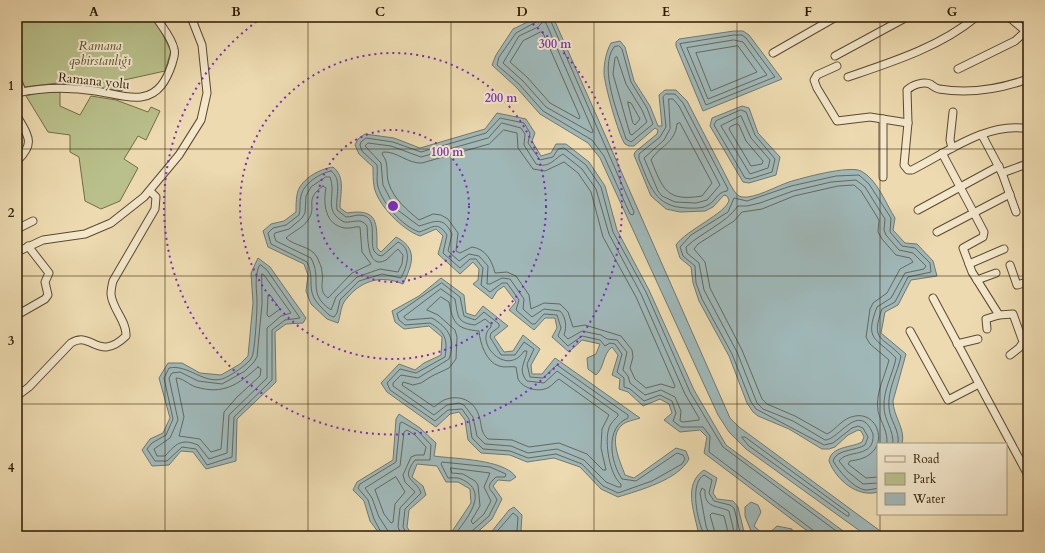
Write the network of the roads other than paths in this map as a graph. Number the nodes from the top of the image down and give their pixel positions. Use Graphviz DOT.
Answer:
graph roads {
  1 [pos="156,17"];
  2 [pos="191,17"];
  3 [pos="836,17"];
  4 [pos="907,17"];
  5 [pos="976,17"];
  6 [pos="1009,17"];
  7 [pos="1027,32"];
  8 [pos="773,53"];
  9 [pos="835,56"];
  10 [pos="837,66"];
  11 [pos="958,69"];
  12 [pos="848,77"];
  13 [pos="17,79"];
  14 [pos="1028,79"];
  15 [pos="20,92"];
  16 [pos="953,112"];
  17 [pos="17,116"];
  18 [pos="883,119"];
  19 [pos="908,123"];
  20 [pos="1028,129"];
  21 [pos="982,135"];
  22 [pos="952,148"];
  23 [pos="942,153"];
  24 [pos="17,161"];
  25 [pos="1024,165"];
  26 [pos="999,166"];
  27 [pos="1002,173"];
  28 [pos="883,177"];
  29 [pos="960,187"];
  30 [pos="150,191"];
  31 [pos="1010,194"];
  32 [pos="918,210"];
  33 [pos="974,212"];
  34 [pos="1016,212"];
  35 [pos="33,221"];
  36 [pos="17,228"];
  37 [pos="937,232"];
  38 [pos="28,246"];
  39 [pos="1004,249"];
  40 [pos="17,252"];
  41 [pos="969,264"];
  42 [pos="1010,265"];
  43 [pos="996,272"];
  44 [pos="977,280"];
  45 [pos="1028,282"];
  46 [pos="933,298"];
  47 [pos="17,315"];
  48 [pos="999,315"];
  49 [pos="987,329"];
  50 [pos="910,331"];
  51 [pos="978,339"];
  52 [pos="1026,341"];
  53 [pos="958,344"];
  54 [pos="1010,355"];
  55 [pos="979,384"];
  56 [pos="17,396"];
  57 [pos="1028,475"];
  1 -- 15 [label="street, Ramana yolu"];
  2 -- 30 [label="street"];
  3 -- 8 [label="street"];
  4 -- 9 [label="street"];
  5 -- 12 [label="street"];
  6 -- 7 [label="street"];
  7 -- 11 [label="street"];
  10 -- 18 [label="street"];
  13 -- 15 [label="street"];
  14 -- 19 [label="street"];
  16 -- 22 [label="street"];
  17 -- 24 [label="street"];
  18 -- 19 [label="street"];
  18 -- 28 [label="street"];
  19 -- 23 [label="street"];
  20 -- 21 [label="street"];
  21 -- 22 [label="street"];
  21 -- 26 [label="street"];
  22 -- 23 [label="street"];
  23 -- 29 [label="street"];
  25 -- 27 [label="street"];
  26 -- 27 [label="street"];
  26 -- 29 [label="street"];
  27 -- 31 [label="street"];
  29 -- 32 [label="street"];
  29 -- 33 [label="street"];
  30 -- 38 [label="street"];
  30 -- 56 [label="street"];
  31 -- 33 [label="street"];
  31 -- 34 [label="street"];
  33 -- 37 [label="street"];
  33 -- 41 [label="street"];
  35 -- 36 [label="street"];
  38 -- 40 [label="street"];
  38 -- 47 [label="street"];
  39 -- 41 [label="street"];
  41 -- 44 [label="street"];
  42 -- 45 [label="street"];
  43 -- 44 [label="street"];
  44 -- 48 [label="street"];
  46 -- 53 [label="street"];
  48 -- 49 [label="street"];
  48 -- 52 [label="street"];
  50 -- 55 [label="street"];
  51 -- 53 [label="street"];
  52 -- 54 [label="street"];
  53 -- 55 [label="street"];
  55 -- 57 [label="street"];
}
